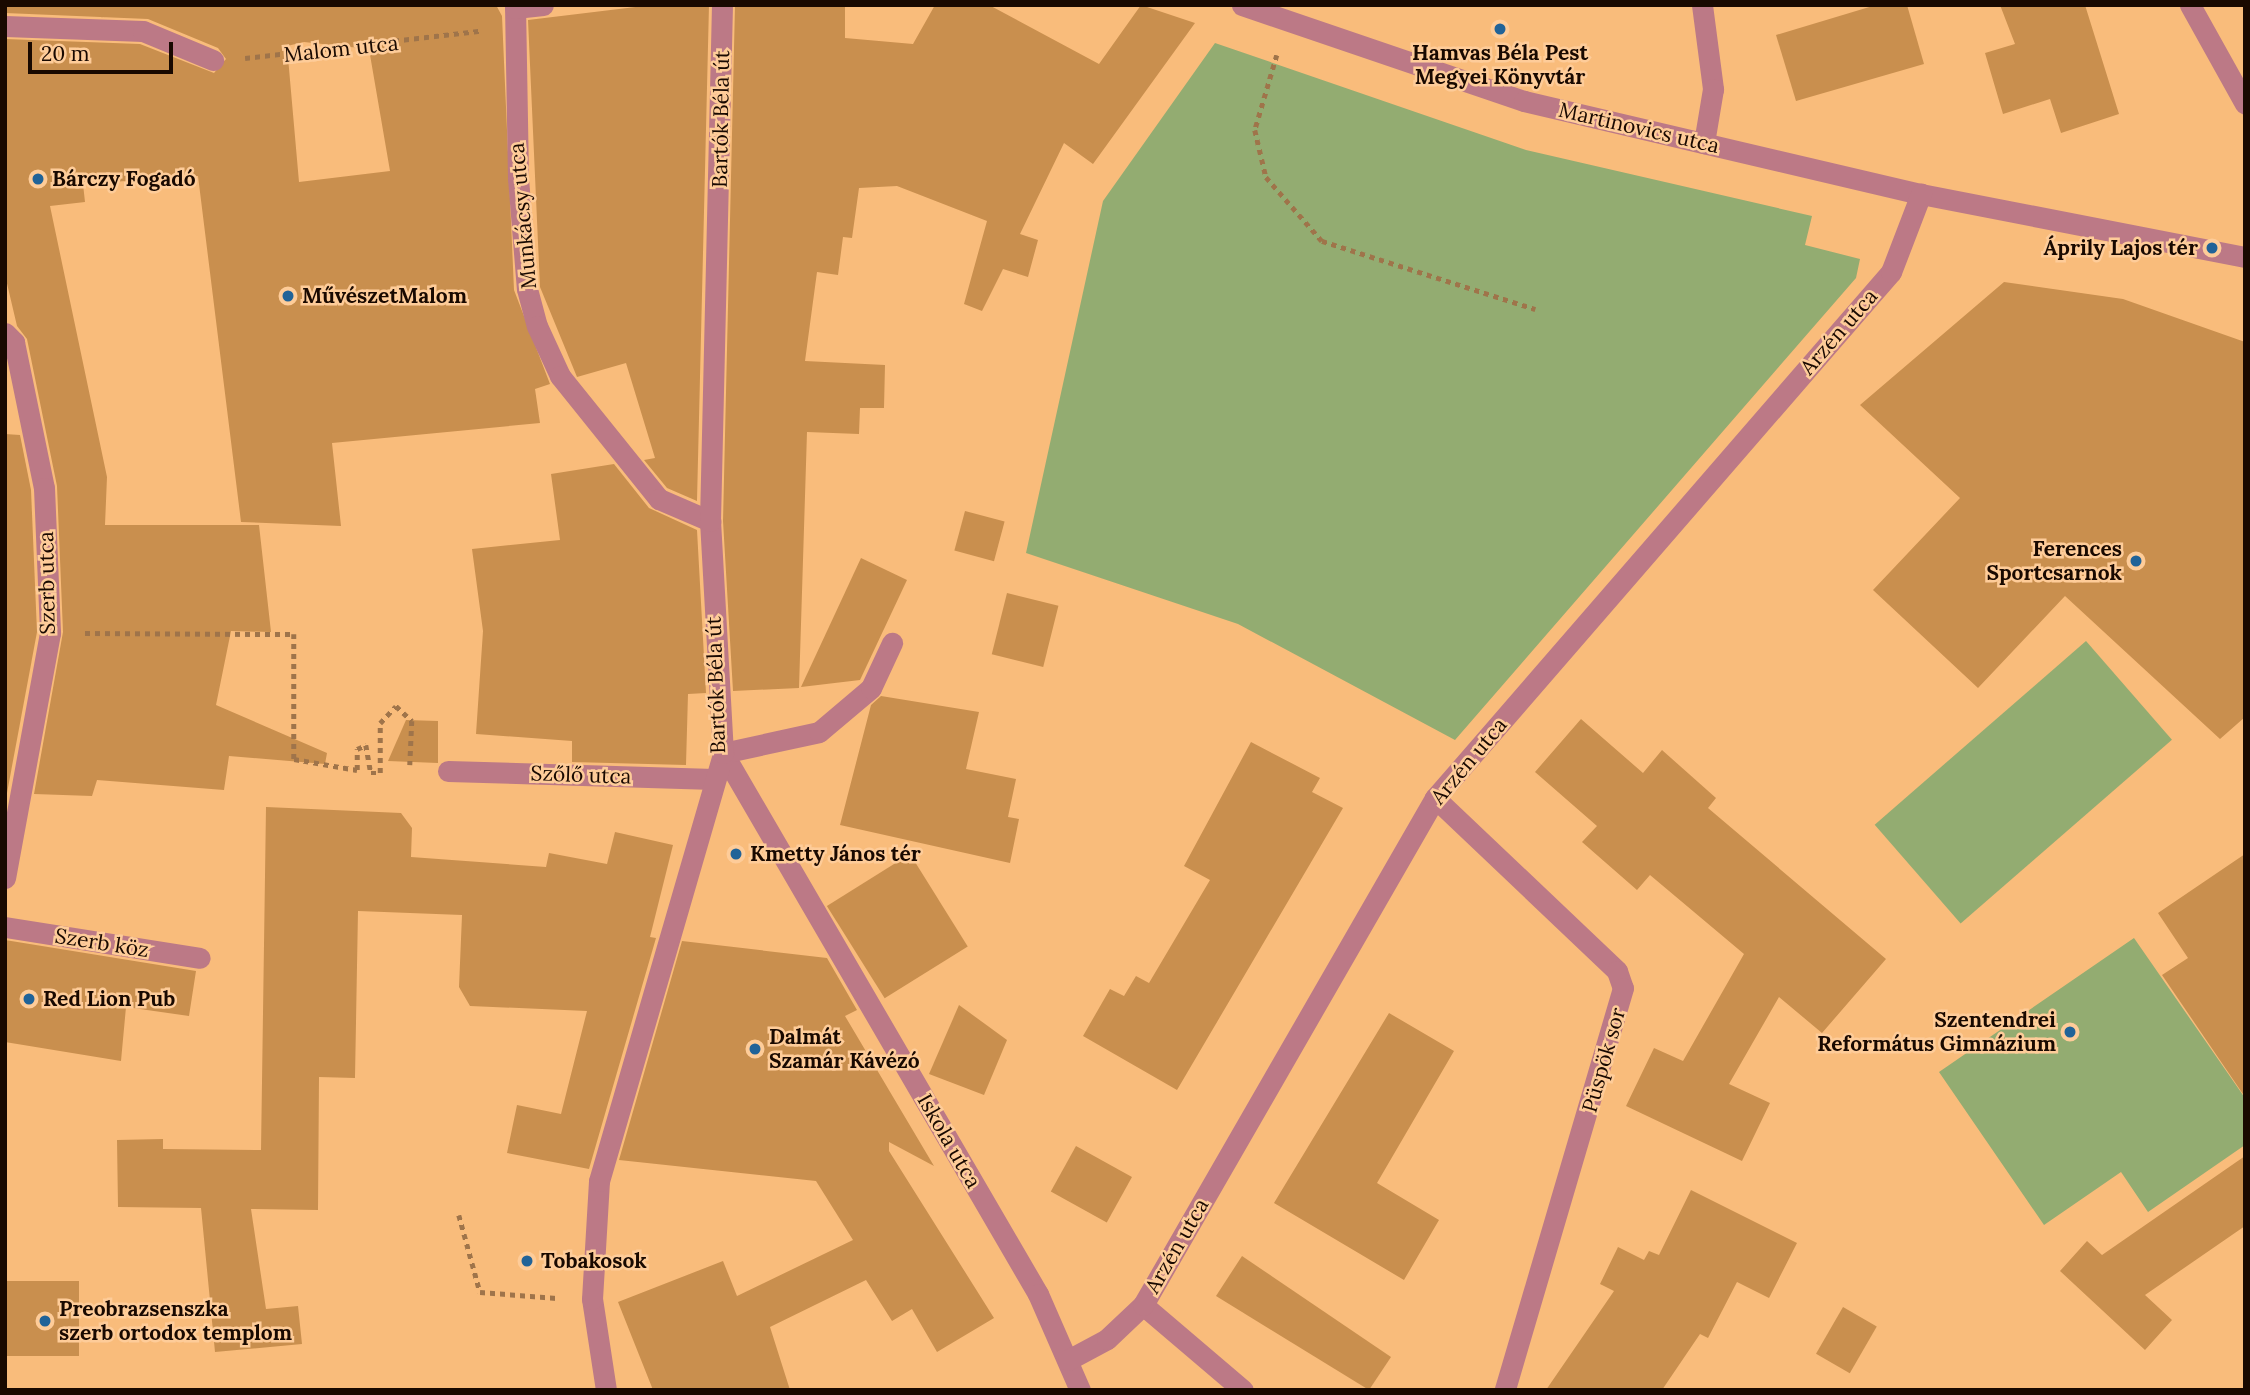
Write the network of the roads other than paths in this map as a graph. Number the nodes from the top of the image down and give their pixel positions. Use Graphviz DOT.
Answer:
graph roads {
  1 [pos="543,5"];
  2 [pos="722,5"];
  3 [pos="1242,5"];
  4 [pos="1702,5"];
  5 [pos="2190,5"];
  6 [pos="515,13"];
  7 [pos="5,26"];
  8 [pos="213,60"];
  9 [pos="2245,104"];
  10 [pos="1704,144"];
  11 [pos="1921,194"];
  12 [pos="2245,257"];
  13 [pos="5,333"];
  14 [pos="710,521"];
  15 [pos="892,643"];
  16 [pos="723,753"];
  17 [pos="448,771"];
  18 [pos="714,779"];
  19 [pos="1435,799"];
  20 [pos="5,878"];
  21 [pos="5,927"];
  22 [pos="200,958"];
  23 [pos="1143,1306"];
  24 [pos="1068,1360"];
  25 [pos="606,1390"];
  26 [pos="1080,1390"];
  27 [pos="1243,1390"];
  28 [pos="1505,1390"];
  1 -- 6 [label="street"];
  2 -- 14 [label="street, Bartók Béla út"];
  3 -- 10 [label="street, Martinovics utca"];
  4 -- 10 [label="street"];
  5 -- 9 [label="street"];
  6 -- 14 [label="street, Munkácsy utca"];
  7 -- 8 [label="street"];
  10 -- 11 [label="street, Martinovics utca"];
  11 -- 12 [label="street"];
  11 -- 19 [label="street, Arzén utca"];
  13 -- 20 [label="street, Szerb utca"];
  14 -- 16 [label="street, Bartók Béla út"];
  15 -- 16 [label="street"];
  16 -- 18 [label="street, Bartók Béla út"];
  16 -- 24 [label="street, Iskola utca"];
  17 -- 18 [label="street, Szőlő utca"];
  18 -- 25 [label="street, Bartók Béla út"];
  19 -- 23 [label="street, Arzén utca"];
  19 -- 28 [label="street, Püspök sor"];
  21 -- 22 [label="street, Szerb köz"];
  23 -- 24 [label="street, Arzén utca"];
  23 -- 27 [label="street"];
  24 -- 26 [label="street, Iskola utca"];
}
